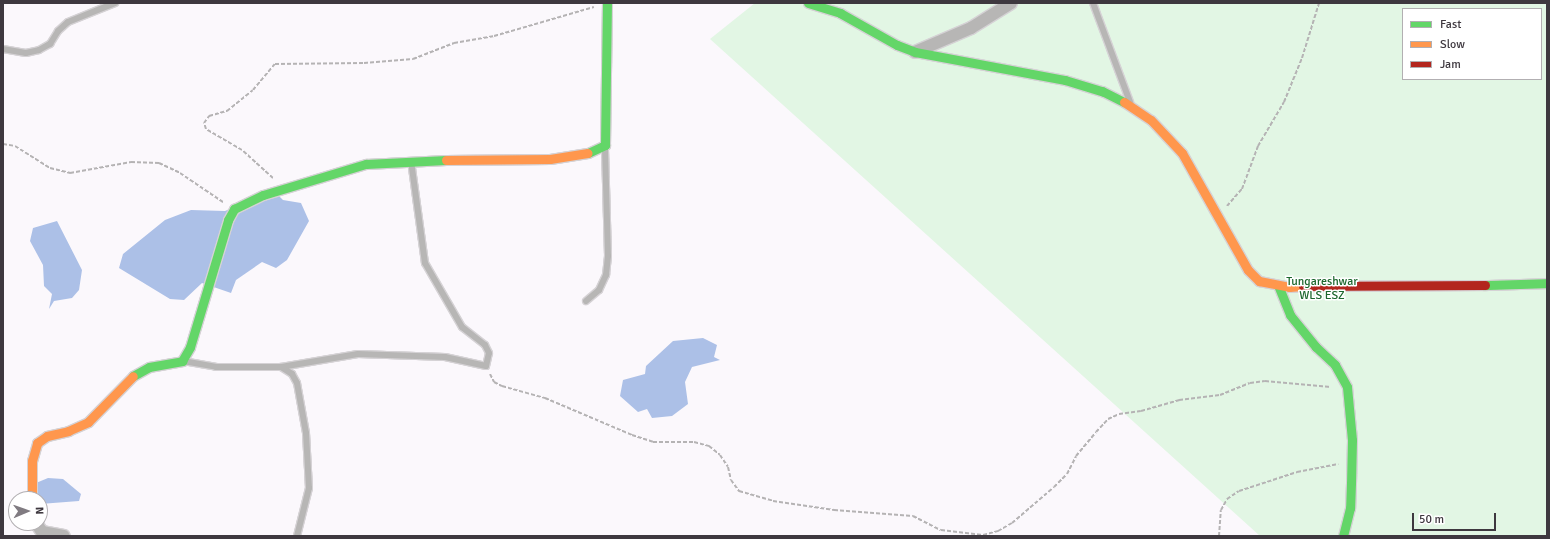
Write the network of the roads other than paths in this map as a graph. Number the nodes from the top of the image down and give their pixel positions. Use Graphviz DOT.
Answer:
graph roads {
  1 [pos="115,3"];
  2 [pos="808,3"];
  3 [pos="1011,3"];
  4 [pos="1093,3"];
  5 [pos="607,4"];
  6 [pos="3,49"];
  7 [pos="915,52"];
  8 [pos="1131,105"];
  9 [pos="605,145"];
  10 [pos="411,160"];
  11 [pos="1547,283"];
  12 [pos="1278,285"];
  13 [pos="586,301"];
  14 [pos="182,361"];
  15 [pos="281,367"];
  16 [pos="32,491"];
  17 [pos="41,531"];
  18 [pos="64,536"];
  19 [pos="297,536"];
  20 [pos="1343,536"];
  1 -- 6 [label="lane"];
  2 -- 7 [label="street"];
  3 -- 7 [label="street"];
  4 -- 8 [label="lane"];
  5 -- 9 [label="street"];
  7 -- 8 [label="street"];
  8 -- 12 [label="street"];
  9 -- 10 [label="street"];
  9 -- 13 [label="lane"];
  10 -- 14 [label="street"];
  10 -- 15 [label="lane"];
  11 -- 12 [label="street"];
  12 -- 20 [label="street"];
  14 -- 15 [label="lane"];
  14 -- 16 [label="street"];
  15 -- 19 [label="lane"];
  17 -- 18 [label="street"];
}
